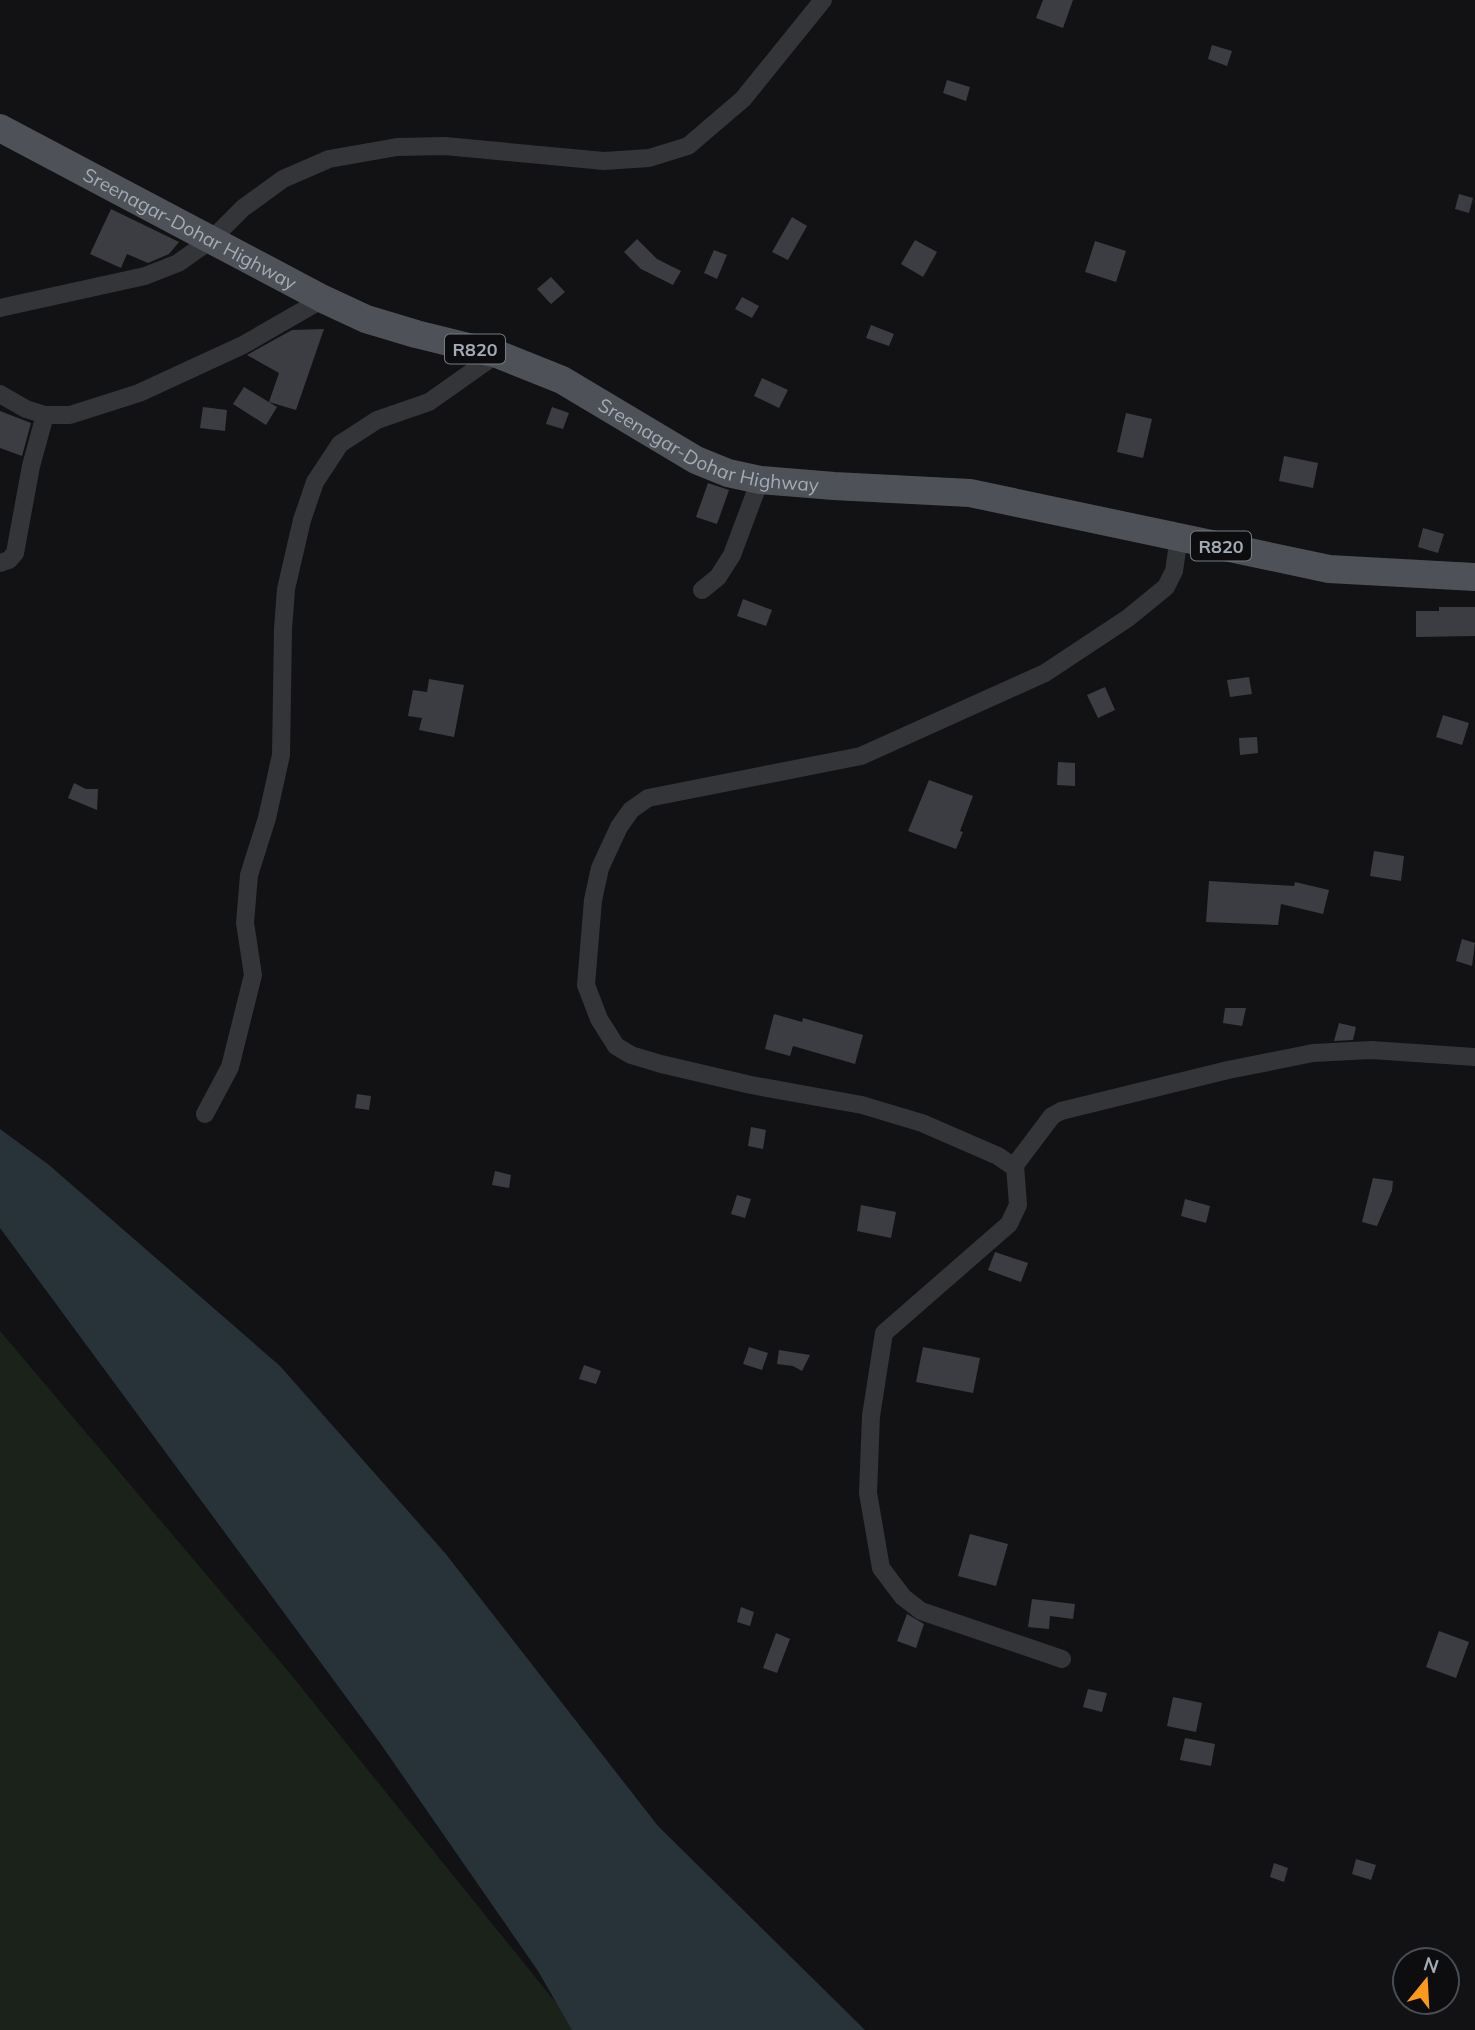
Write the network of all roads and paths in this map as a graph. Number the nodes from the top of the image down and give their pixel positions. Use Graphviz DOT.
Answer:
graph roads {
  1 [pos="823,0"];
  2 [pos="0,128"];
  3 [pos="211,240"];
  4 [pos="323,299"];
  5 [pos="0,308"];
  6 [pos="497,354"];
  7 [pos="0,394"];
  8 [pos="45,415"];
  9 [pos="760,480"];
  10 [pos="1180,537"];
  11 [pos="0,563"];
  12 [pos="1475,577"];
  13 [pos="702,590"];
  14 [pos="1475,1057"];
  15 [pos="205,1114"];
  16 [pos="1014,1167"];
  17 [pos="1062,1660"];
  1 -- 3 [label="street"];
  2 -- 3 [label="main road, Sreenagar-Dohar Highway / R820"];
  3 -- 4 [label="main road, Sreenagar-Dohar Highway / R820"];
  3 -- 5 [label="street"];
  4 -- 6 [label="main road, Sreenagar-Dohar Highway / R820"];
  4 -- 8 [label="street"];
  6 -- 9 [label="main road, Sreenagar-Dohar Highway / R820"];
  6 -- 15 [label="street"];
  7 -- 8 [label="street"];
  8 -- 11 [label="street"];
  9 -- 10 [label="main road, Sreenagar-Dohar Highway / R820"];
  9 -- 13 [label="street"];
  10 -- 12 [label="main road, Sreenagar-Dohar Highway / R820"];
  10 -- 16 [label="street"];
  14 -- 16 [label="street"];
  16 -- 17 [label="street"];
}
